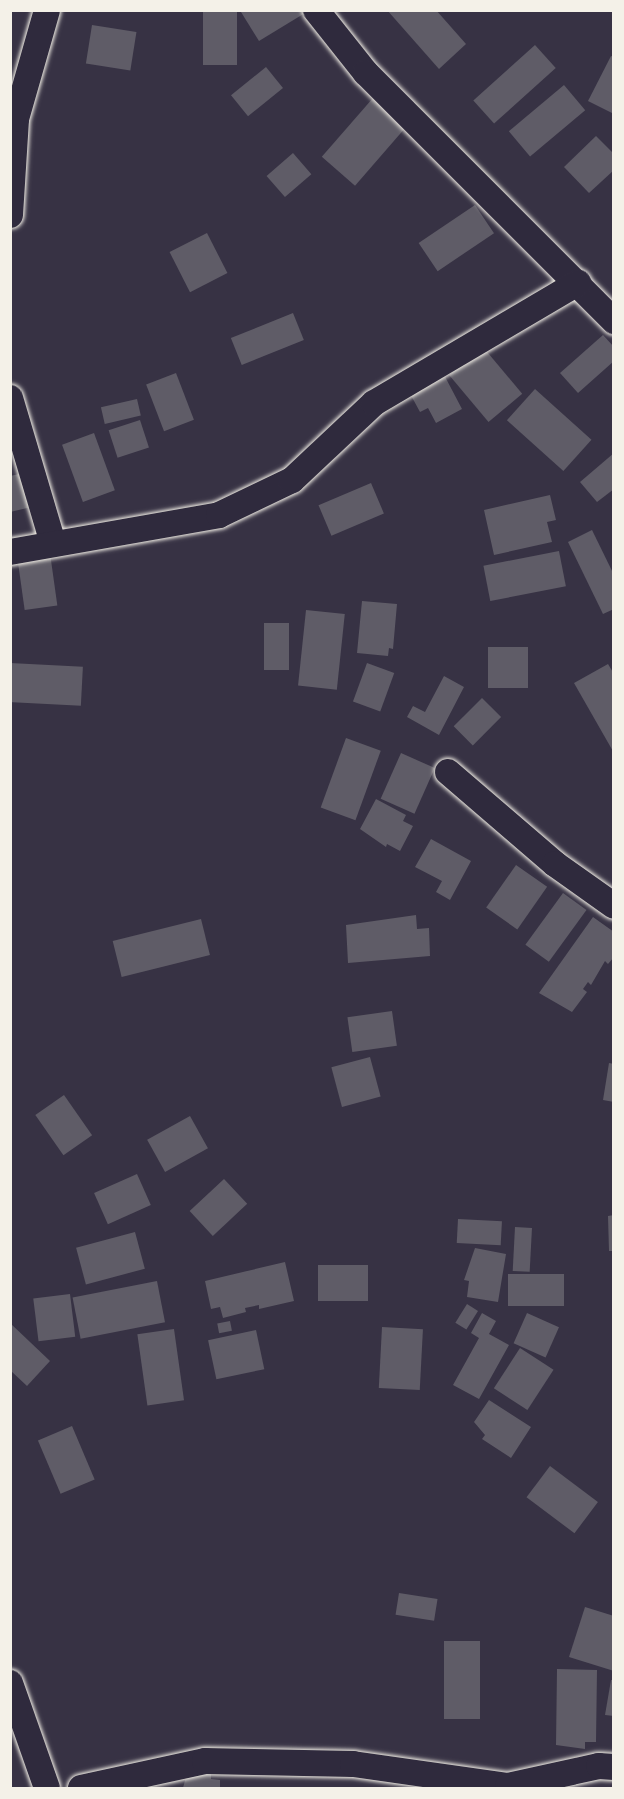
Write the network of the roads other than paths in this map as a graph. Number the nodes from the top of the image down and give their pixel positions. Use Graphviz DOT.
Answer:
graph roads {
  1 [pos="47,10"];
  2 [pos="316,10"];
  3 [pos="10,215"];
  4 [pos="578,283"];
  5 [pos="614,321"];
  6 [pos="10,398"];
  7 [pos="53,543"];
  8 [pos="10,552"];
  9 [pos="448,772"];
  10 [pos="614,906"];
  11 [pos="10,1683"];
  12 [pos="614,1767"];
  13 [pos="46,1788"];
  14 [pos="81,1788"];
  1 -- 3 [label="street"];
  2 -- 4 [label="street"];
  4 -- 5 [label="street"];
  4 -- 7 [label="street"];
  6 -- 7 [label="street"];
  7 -- 8 [label="street"];
  9 -- 10 [label="street"];
  11 -- 13 [label="street"];
  12 -- 14 [label="street"];
}
